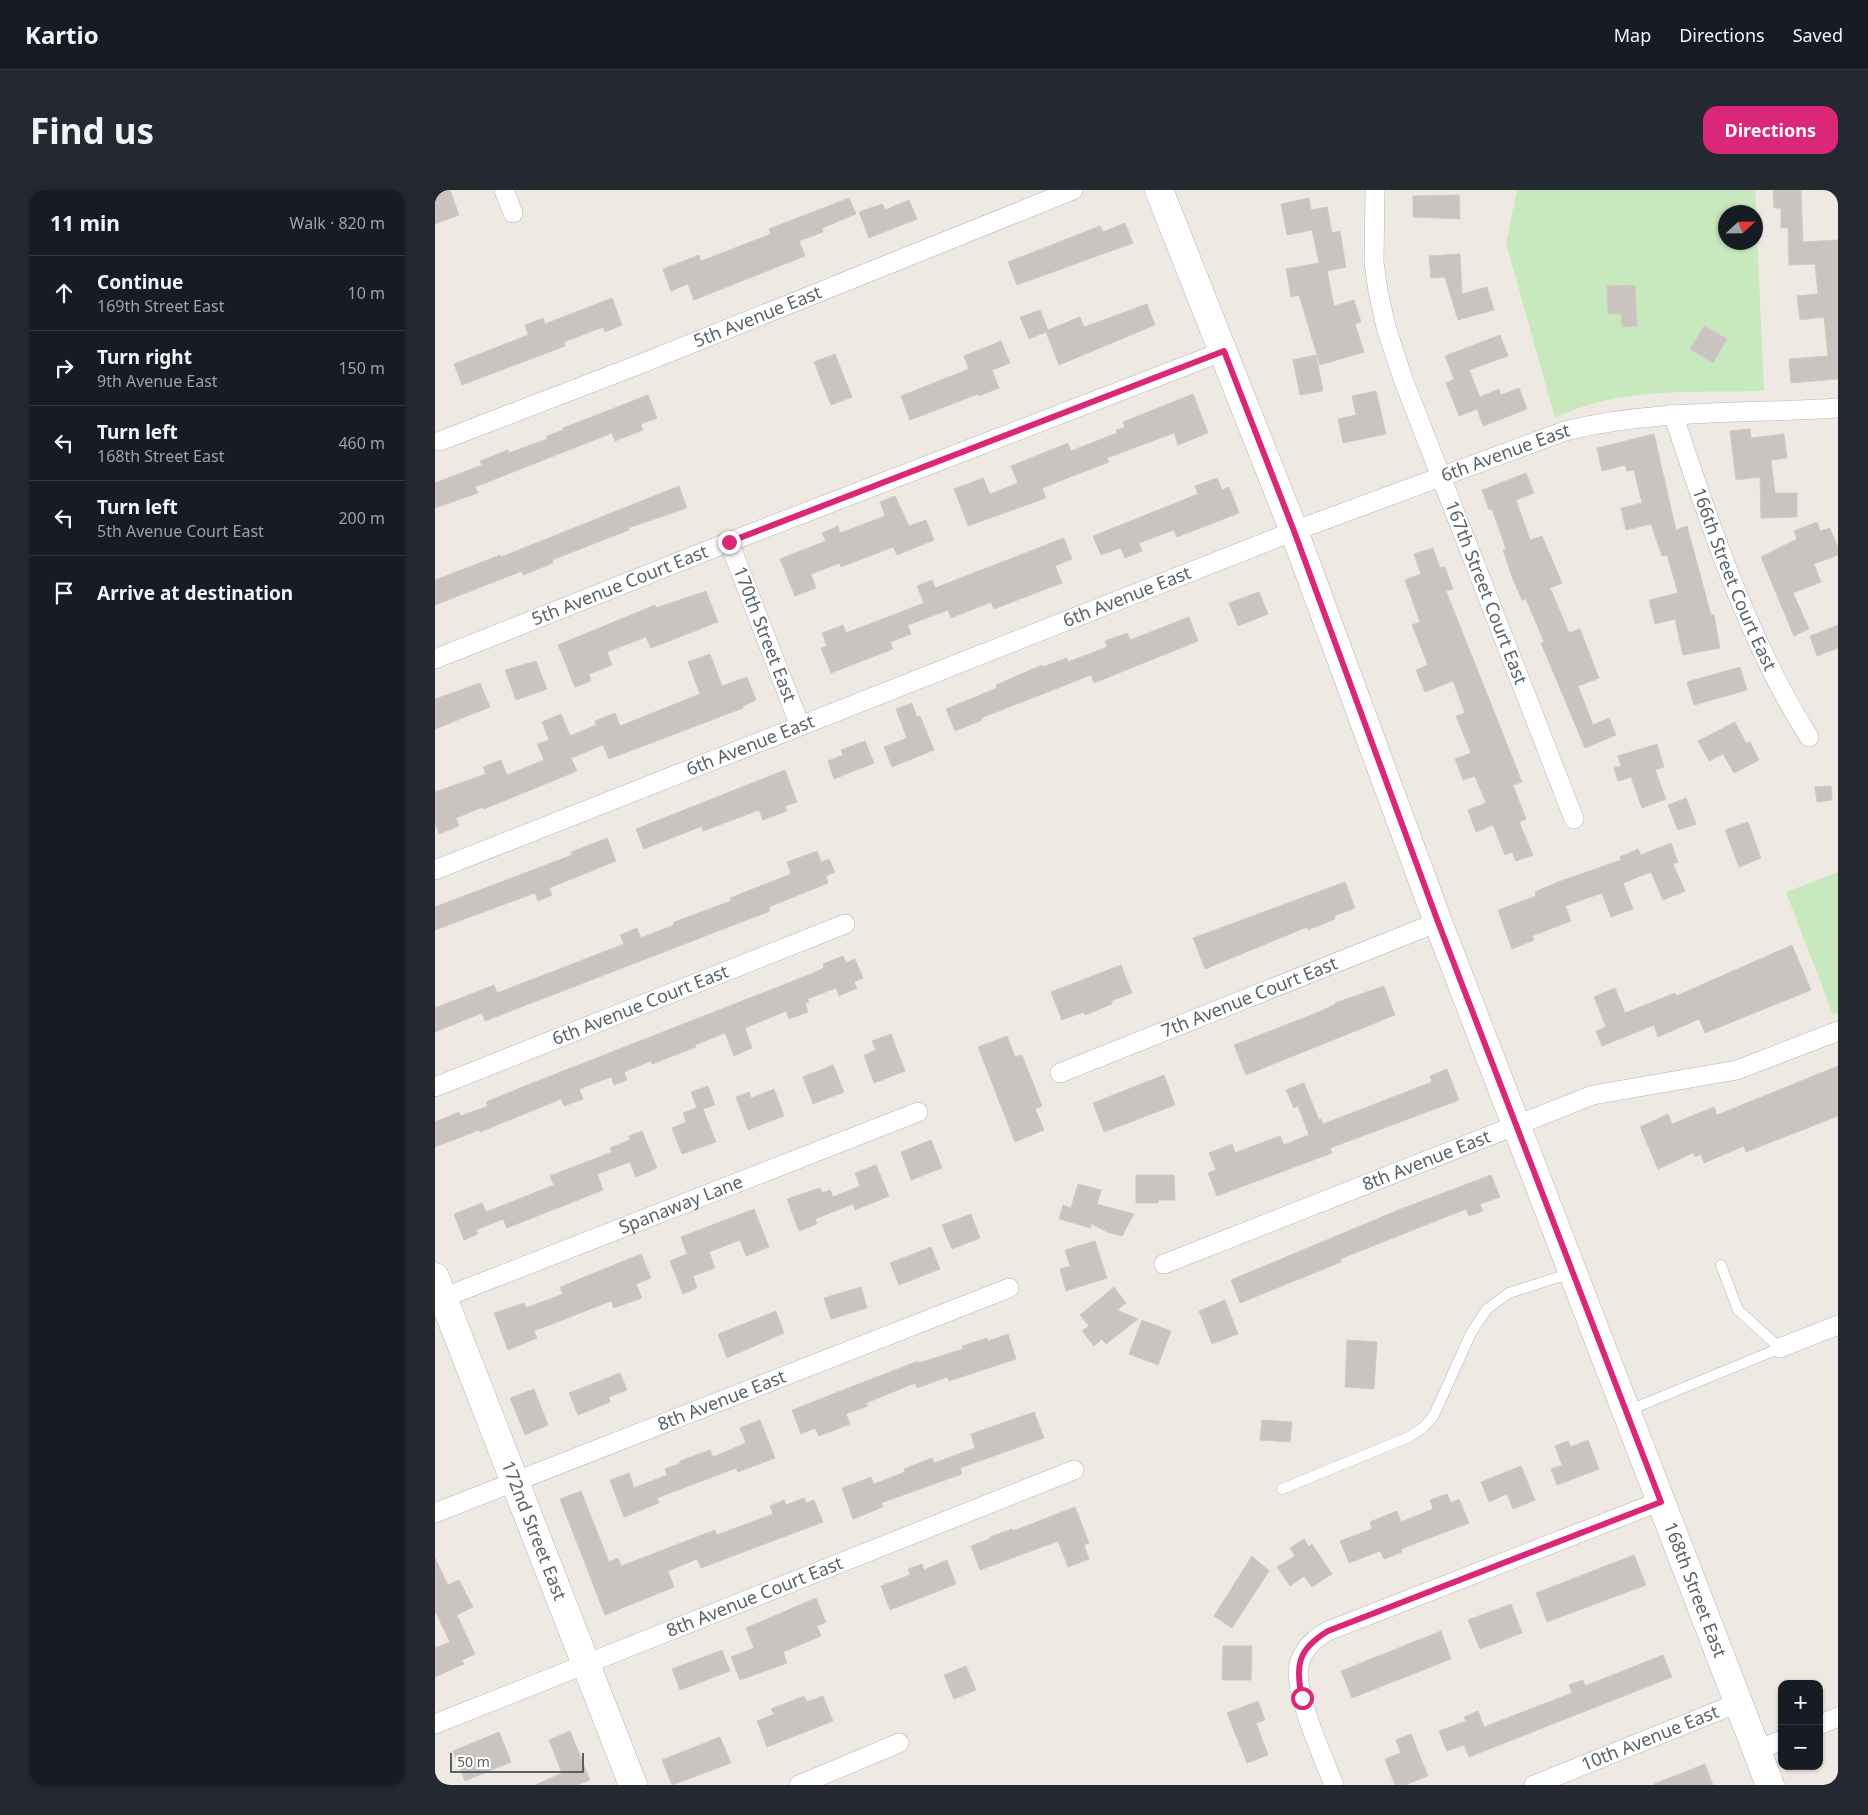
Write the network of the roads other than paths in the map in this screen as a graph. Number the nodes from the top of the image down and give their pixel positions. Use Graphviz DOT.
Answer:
graph roads {
  1 [pos="504,190"];
  2 [pos="1073,190"];
  3 [pos="1159,190"];
  4 [pos="1375,190"];
  5 [pos="513,213"];
  6 [pos="1224,351"];
  7 [pos="1838,408"];
  8 [pos="1673,414"];
  9 [pos="440,441"];
  10 [pos="1442,477"];
  11 [pos="1294,531"];
  12 [pos="729,542"];
  13 [pos="435,659"];
  14 [pos="800,726"];
  15 [pos="1809,737"];
  16 [pos="1574,819"];
  17 [pos="435,870"];
  18 [pos="1438,922"];
  19 [pos="845,924"];
  20 [pos="1838,1031"];
  21 [pos="1060,1073"];
  22 [pos="435,1087"];
  23 [pos="918,1112"];
  24 [pos="1516,1127"];
  25 [pos="1164,1264"];
  26 [pos="1721,1265"];
  27 [pos="1572,1272"];
  28 [pos="1009,1288"];
  29 [pos="438,1292"];
  30 [pos="1838,1325"];
  31 [pos="1780,1348"];
  32 [pos="1626,1412"];
  33 [pos="1074,1470"];
  34 [pos="515,1482"];
  35 [pos="1282,1489"];
  36 [pos="1661,1502"];
  37 [pos="435,1513"];
  38 [pos="586,1665"];
  39 [pos="1738,1703"];
  40 [pos="1838,1717"];
  41 [pos="1823,1723"];
  42 [pos="435,1724"];
  43 [pos="1778,1742"];
  44 [pos="899,1743"];
  45 [pos="1757,1750"];
  46 [pos="633,1785"];
  47 [pos="799,1785"];
  48 [pos="1334,1785"];
  49 [pos="1534,1785"];
  50 [pos="1770,1785"];
  1 -- 5 [label="street"];
  2 -- 9 [label="street, 5th Avenue East"];
  3 -- 6 [label="street, 168th Street East"];
  4 -- 10 [label="street, 167th Street Court East"];
  6 -- 11 [label="street, 168th Street East"];
  6 -- 12 [label="street, 5th Avenue Court East"];
  7 -- 8 [label="street, 6th Avenue East"];
  8 -- 10 [label="street, 6th Avenue East"];
  8 -- 15 [label="street, 166th Street Court East"];
  10 -- 11 [label="street, 6th Avenue East"];
  10 -- 16 [label="street, 167th Street Court East"];
  11 -- 14 [label="street, 6th Avenue East"];
  11 -- 18 [label="street, 168th Street East"];
  12 -- 13 [label="street, 5th Avenue Court East"];
  12 -- 14 [label="street, 170th Street East"];
  14 -- 17 [label="street, 6th Avenue East"];
  18 -- 21 [label="street, 7th Avenue Court East"];
  18 -- 24 [label="street, 168th Street East"];
  19 -- 22 [label="street, 6th Avenue Court East"];
  20 -- 24 [label="street, 8th Avenue East"];
  23 -- 29 [label="street, Spanaway Lane"];
  24 -- 25 [label="street, 8th Avenue East"];
  24 -- 27 [label="street, 168th Street East"];
  26 -- 31 [label="lane"];
  27 -- 32 [label="street, 168th Street East"];
  27 -- 35 [label="lane"];
  28 -- 34 [label="street, 8th Avenue East"];
  29 -- 34 [label="street, 172nd Street East"];
  30 -- 31 [label="street"];
  31 -- 32 [label="lane"];
  32 -- 36 [label="street, 168th Street East"];
  33 -- 38 [label="street, 8th Avenue Court East"];
  34 -- 37 [label="street, 8th Avenue East"];
  34 -- 38 [label="street, 172nd Street East"];
  36 -- 39 [label="street, 168th Street East"];
  36 -- 48 [label="street"];
  38 -- 42 [label="street, 8th Avenue Court East"];
  38 -- 46 [label="street, 172nd Street East"];
  39 -- 45 [label="street, 168th Street East"];
  39 -- 49 [label="street, 10th Avenue East"];
  40 -- 41 [label="street"];
  43 -- 45 [label="street"];
  44 -- 47 [label="street"];
  45 -- 50 [label="street, 168th Street East"];
}
